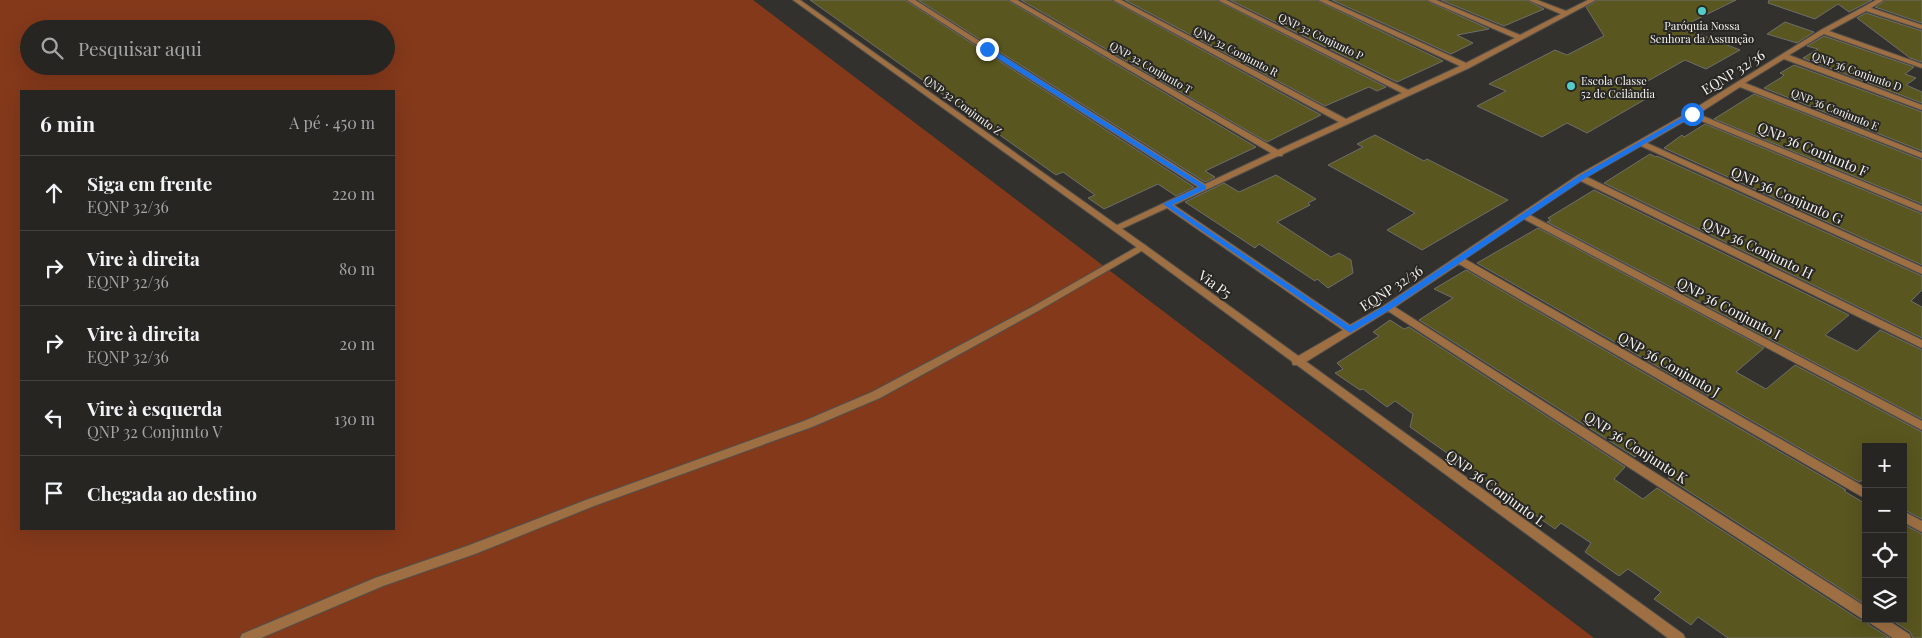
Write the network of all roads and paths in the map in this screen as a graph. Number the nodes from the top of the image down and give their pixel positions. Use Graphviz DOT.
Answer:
graph roads {
  1 [pos="796,0"];
  2 [pos="910,0"];
  3 [pos="1012,0"];
  4 [pos="1116,0"];
  5 [pos="1222,0"];
  6 [pos="1321,0"];
  7 [pos="1430,0"];
  8 [pos="1531,0"];
  9 [pos="1593,0"];
  10 [pos="1881,0"];
  11 [pos="1866,9"];
  12 [pos="1567,14"];
  13 [pos="1922,27"];
  14 [pos="1823,31"];
  15 [pos="1521,38"];
  16 [pos="1784,56"];
  17 [pos="1466,66"];
  18 [pos="1922,66"];
  19 [pos="1740,84"];
  20 [pos="1410,92"];
  21 [pos="1922,108"];
  22 [pos="1692,114"];
  23 [pos="1346,122"];
  24 [pos="1640,143"];
  25 [pos="1278,154"];
  26 [pos="1922,156"];
  27 [pos="1581,177"];
  28 [pos="1204,187"];
  29 [pos="1167,204"];
  30 [pos="1922,209"];
  31 [pos="1523,214"];
  32 [pos="1116,228"];
  33 [pos="1142,247"];
  34 [pos="1458,259"];
  35 [pos="1922,271"];
  36 [pos="1388,307"];
  37 [pos="1350,330"];
  38 [pos="1922,344"];
  39 [pos="1297,362"];
  40 [pos="1922,426"];
  41 [pos="1862,492"];
  42 [pos="1907,518"];
  43 [pos="1922,527"];
  44 [pos="1862,611"];
  45 [pos="1880,623"];
  46 [pos="247,638"];
  47 [pos="1678,638"];
  48 [pos="1904,638"];
  1 -- 32 [label="street, QNP 32 Conjunto Z"];
  2 -- 28 [label="street"];
  3 -- 25 [label="street, QNP 32 Conjunto T"];
  4 -- 23 [label="street, QNP 32 Conjunto R"];
  5 -- 20 [label="street, QNP 32 Conjunto P"];
  6 -- 17 [label="street"];
  7 -- 15 [label="street"];
  8 -- 12 [label="street"];
  9 -- 12 [label="street"];
  10 -- 11 [label="street, EQNP 32/36"];
  11 -- 13 [label="street"];
  11 -- 14 [label="street, EQNP 32/36"];
  12 -- 15 [label="street"];
  14 -- 16 [label="street, EQNP 32/36"];
  14 -- 18 [label="street"];
  15 -- 17 [label="street"];
  16 -- 19 [label="street, EQNP 32/36"];
  16 -- 21 [label="street, QNP 36 Conjunto D"];
  17 -- 20 [label="street"];
  19 -- 22 [label="street, EQNP 32/36"];
  19 -- 26 [label="street, QNP 36 Conjunto E"];
  20 -- 23 [label="street"];
  22 -- 24 [label="street, EQNP 32/36"];
  22 -- 30 [label="street, QNP 36 Conjunto F"];
  23 -- 25 [label="street"];
  24 -- 27 [label="street, EQNP 32/36"];
  24 -- 35 [label="street, QNP 36 Conjunto G"];
  25 -- 28 [label="street"];
  27 -- 31 [label="street, EQNP 32/36"];
  27 -- 38 [label="street, QNP 36 Conjunto H"];
  28 -- 29 [label="street"];
  29 -- 32 [label="street"];
  29 -- 37 [label="street"];
  31 -- 34 [label="street, EQNP 32/36"];
  31 -- 40 [label="street, QNP 36 Conjunto I"];
  32 -- 33 [label="street, Via P5"];
  33 -- 39 [label="street, Via P5"];
  33 -- 46 [label="street"];
  34 -- 36 [label="street, EQNP 32/36"];
  34 -- 41 [label="street, QNP 36 Conjunto J"];
  36 -- 37 [label="street, EQNP 32/36"];
  36 -- 44 [label="street, QNP 36 Conjunto K"];
  37 -- 39 [label="street, EQNP 32/36"];
  39 -- 47 [label="street, QNP 36 Conjunto L"];
  42 -- 43 [label="street"];
  45 -- 48 [label="street"];
}
